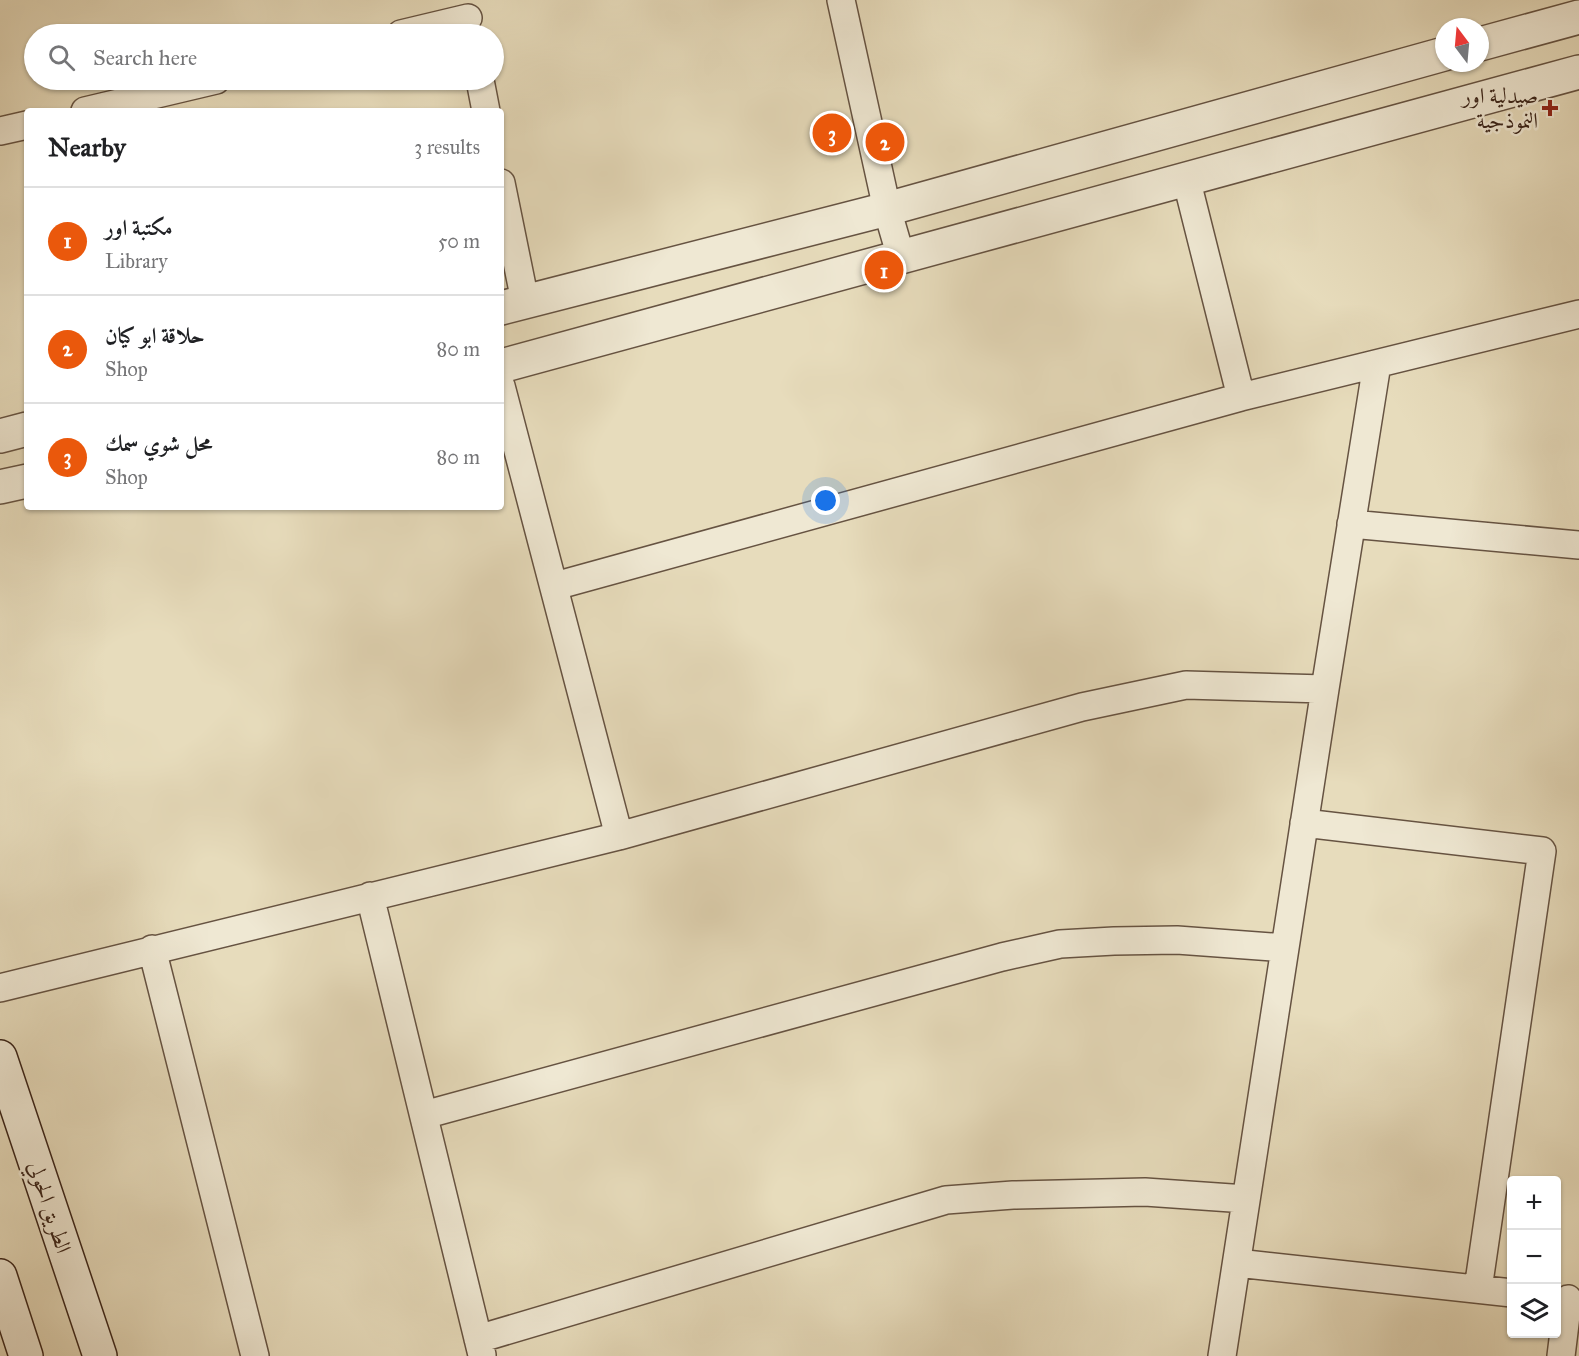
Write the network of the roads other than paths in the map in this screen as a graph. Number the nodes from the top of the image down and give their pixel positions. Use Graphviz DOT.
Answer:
graph roads {
  1 [pos="842,0"];
  2 [pos="1579,16"];
  3 [pos="467,18"];
  4 [pos="442,24"];
  5 [pos="1489,41"];
  6 [pos="1435,57"];
  7 [pos="1579,72"];
  8 [pos="174,90"];
  9 [pos="482,90"];
  10 [pos="98,108"];
  11 [pos="485,108"];
  12 [pos="24,126"];
  13 [pos="0,130"];
  14 [pos="1186,178"];
  15 [pos="887,209"];
  16 [pos="504,213"];
  17 [pos="901,257"];
  18 [pos="513,304"];
  19 [pos="1579,314"];
  20 [pos="1377,364"];
  21 [pos="504,365"];
  22 [pos="504,397"];
  23 [pos="1241,397"];
  24 [pos="24,430"];
  25 [pos="0,436"];
  26 [pos="24,482"];
  27 [pos="0,488"];
  28 [pos="1351,524"];
  29 [pos="1579,545"];
  30 [pos="555,586"];
  31 [pos="1325,688"];
  32 [pos="1304,823"];
  33 [pos="620,836"];
  34 [pos="370,896"];
  35 [pos="1285,948"];
  36 [pos="152,949"];
  37 [pos="0,988"];
  38 [pos="0,1058"];
  39 [pos="424,1115"];
  40 [pos="1246,1199"];
  41 [pos="1237,1263"];
  42 [pos="0,1276"];
  43 [pos="1478,1289"];
  44 [pos="1507,1292"];
  45 [pos="1568,1299"];
  46 [pos="481,1347"];
  47 [pos="89,1353"];
  48 [pos="26,1356"];
  49 [pos="255,1356"];
  50 [pos="1222,1356"];
  51 [pos="1561,1356"];
  1 -- 15 [label="street"];
  2 -- 5 [label="street"];
  3 -- 4 [label="street"];
  6 -- 15 [label="street"];
  7 -- 14 [label="street"];
  8 -- 10 [label="street"];
  9 -- 11 [label="street"];
  12 -- 13 [label="street"];
  14 -- 17 [label="street"];
  14 -- 23 [label="street"];
  15 -- 17 [label="street"];
  15 -- 18 [label="street"];
  16 -- 18 [label="street"];
  17 -- 21 [label="street"];
  19 -- 20 [label="street"];
  20 -- 23 [label="street"];
  20 -- 28 [label="street"];
  22 -- 30 [label="street"];
  23 -- 30 [label="street"];
  24 -- 25 [label="street"];
  26 -- 27 [label="street"];
  28 -- 29 [label="street"];
  28 -- 31 [label="street"];
  30 -- 33 [label="street"];
  31 -- 32 [label="street"];
  31 -- 33 [label="street"];
  32 -- 35 [label="street"];
  32 -- 43 [label="street"];
  33 -- 34 [label="street"];
  34 -- 36 [label="street"];
  34 -- 39 [label="street"];
  35 -- 39 [label="street"];
  35 -- 40 [label="street"];
  36 -- 37 [label="street"];
  36 -- 49 [label="street"];
  38 -- 47 [label="street, الطريق الحولي"];
  39 -- 46 [label="street"];
  40 -- 41 [label="street"];
  40 -- 46 [label="street"];
  41 -- 43 [label="street"];
  41 -- 50 [label="street"];
  42 -- 48 [label="street"];
  43 -- 44 [label="street"];
  45 -- 51 [label="street"];
}
